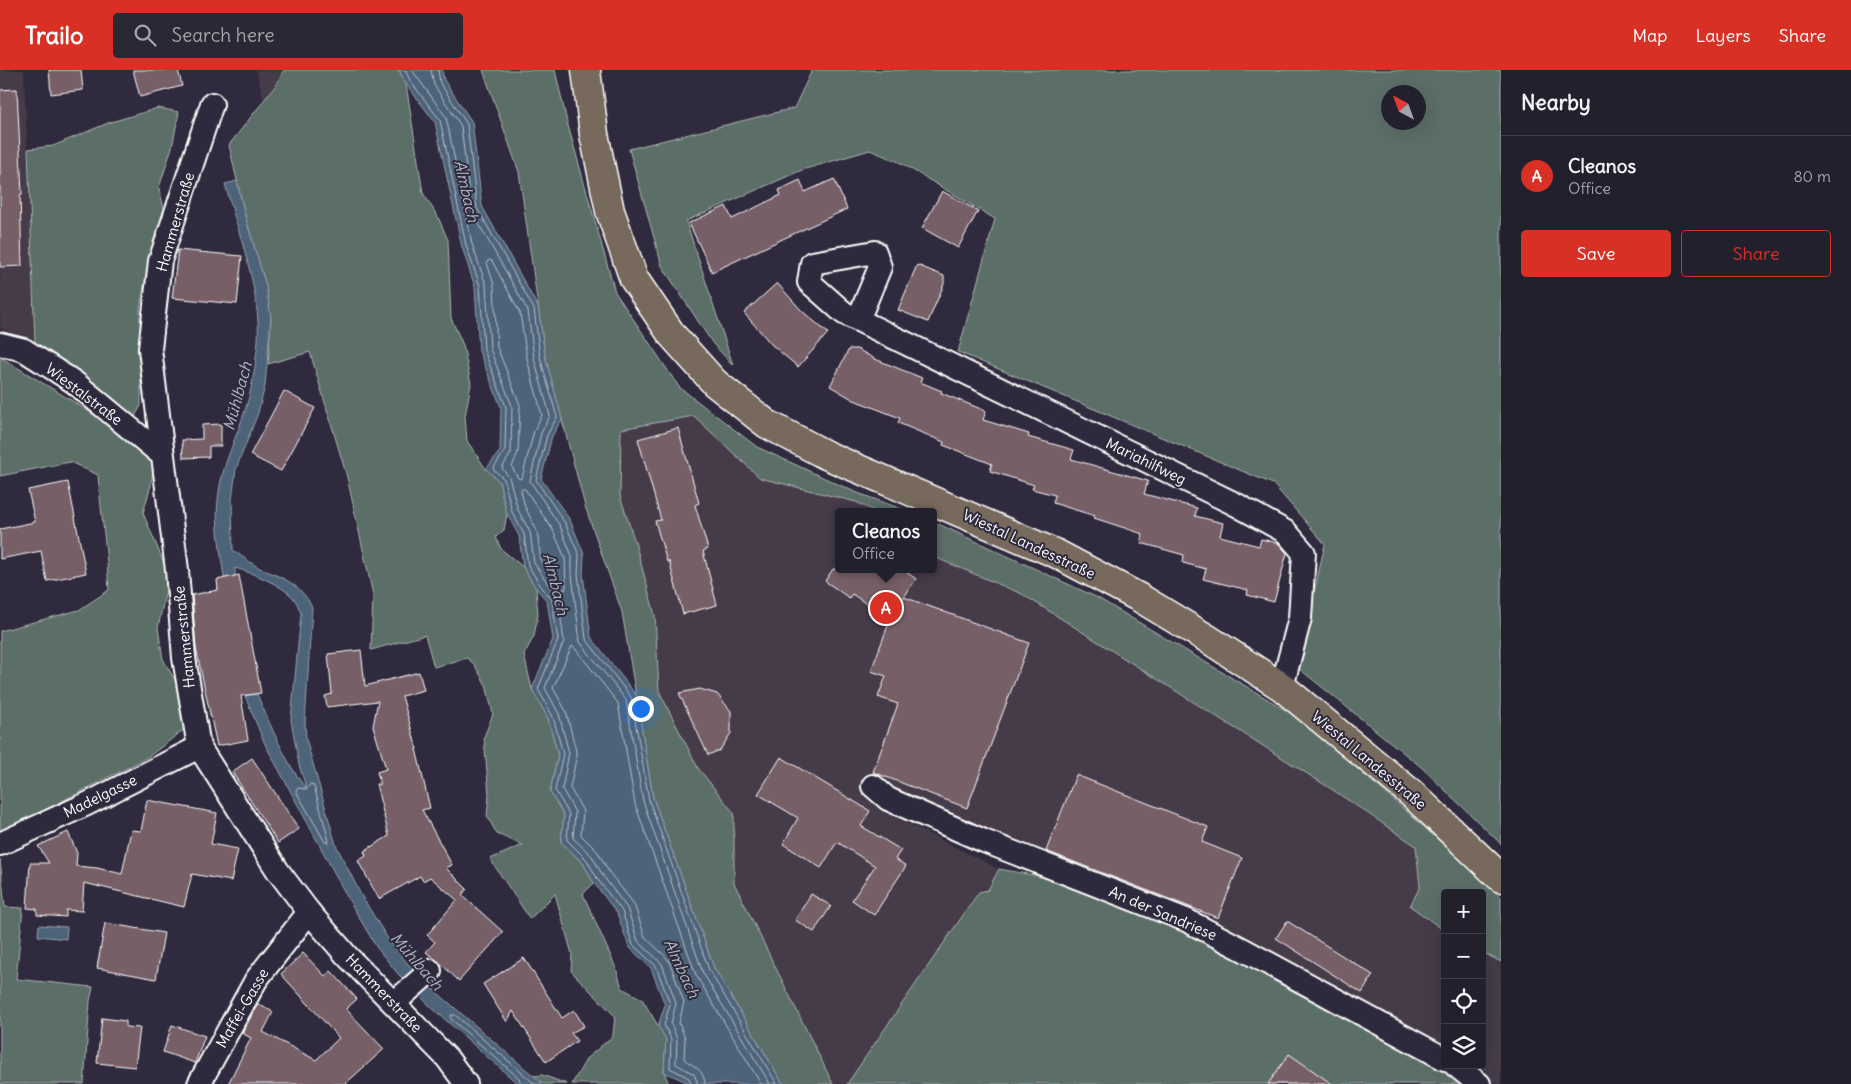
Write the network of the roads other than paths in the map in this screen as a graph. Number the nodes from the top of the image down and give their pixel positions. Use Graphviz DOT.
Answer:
graph roads {
  1 [pos="586,70"];
  2 [pos="212,104"];
  3 [pos="858,320"];
  4 [pos="0,344"];
  5 [pos="162,455"];
  6 [pos="1282,688"];
  7 [pos="199,747"];
  8 [pos="873,786"];
  9 [pos="0,844"];
  10 [pos="1501,878"];
  11 [pos="308,912"];
  12 [pos="427,974"];
  13 [pos="398,999"];
  14 [pos="1441,1058"];
  15 [pos="1460,1069"];
  16 [pos="199,1084"];
  17 [pos="466,1084"];
  18 [pos="1479,1084"];
  1 -- 6 [label="main road, Wiestal Landesstraße"];
  2 -- 5 [label="street, Hammerstraße"];
  3 -- 6 [label="street, Mariahilfweg"];
  4 -- 5 [label="street, Wiestalstraße"];
  5 -- 7 [label="street, Hammerstraße"];
  6 -- 10 [label="main road, Wiestal Landesstraße"];
  7 -- 9 [label="street, Madelgasse"];
  7 -- 11 [label="street, Hammerstraße"];
  8 -- 14 [label="street, An der Sandriese"];
  11 -- 13 [label="street, Hammerstraße"];
  11 -- 16 [label="street, Maffei-Gasse"];
  12 -- 13 [label="street"];
  13 -- 17 [label="street, Hammerstraße"];
  15 -- 18 [label="street"];
}
